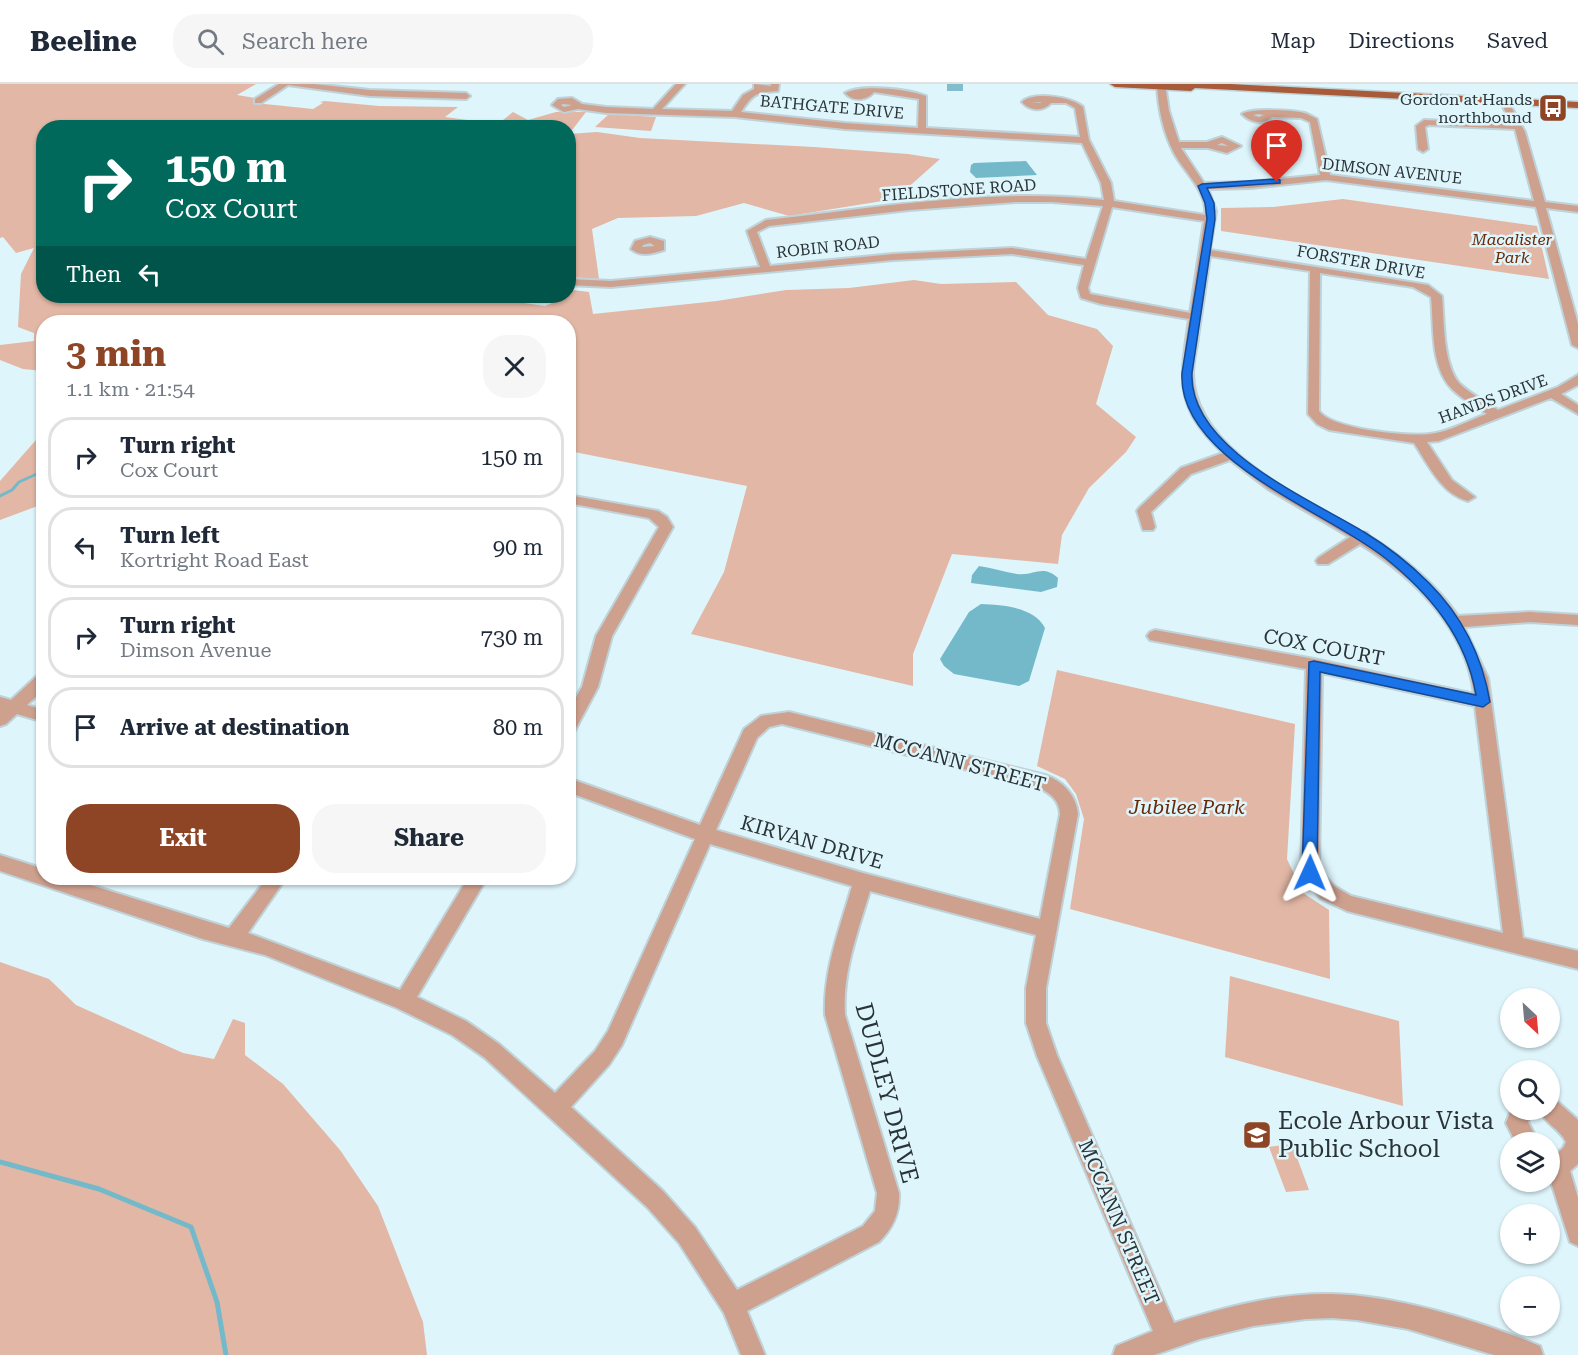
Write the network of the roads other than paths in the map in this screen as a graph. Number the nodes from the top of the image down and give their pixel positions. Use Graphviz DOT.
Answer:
graph roads {
  1 [pos="285,84"];
  2 [pos="292,84"];
  3 [pos="401,84"];
  4 [pos="681,84"];
  5 [pos="774,84"];
  6 [pos="1115,84"];
  7 [pos="1179,84"];
  8 [pos="1161,85"];
  9 [pos="760,87"];
  10 [pos="1211,87"];
  11 [pos="871,91"];
  12 [pos="393,93"];
  13 [pos="466,96"];
  14 [pos="1045,100"];
  15 [pos="258,101"];
  16 [pos="1504,102"];
  17 [pos="1578,105"];
  18 [pos="577,106"];
  19 [pos="655,112"];
  20 [pos="735,114"];
  21 [pos="1269,114"];
  22 [pos="1519,127"];
  23 [pos="922,130"];
  24 [pos="1085,140"];
  25 [pos="1176,145"];
  26 [pos="1208,145"];
  27 [pos="1423,149"];
  28 [pos="1326,177"];
  29 [pos="1202,186"];
  30 [pos="1109,204"];
  31 [pos="1540,204"];
  32 [pos="1578,209"];
  33 [pos="1211,219"];
  34 [pos="1206,252"];
  35 [pos="1090,263"];
  36 [pos="766,269"];
  37 [pos="1315,270"];
  38 [pos="576,282"];
  39 [pos="1196,317"];
  40 [pos="1578,345"];
  41 [pos="1578,379"];
  42 [pos="1552,394"];
  43 [pos="1578,410"];
  44 [pos="1497,415"];
  45 [pos="1419,440"];
  46 [pos="1230,455"];
  47 [pos="1468,497"];
  48 [pos="576,500"];
  49 [pos="1148,527"];
  50 [pos="1362,536"];
  51 [pos="1323,561"];
  52 [pos="1578,620"];
  53 [pos="1455,622"];
  54 [pos="1155,636"];
  55 [pos="1314,665"];
  56 [pos="36,685"];
  57 [pos="1483,702"];
  58 [pos="7,705"];
  59 [pos="576,712"];
  60 [pos="36,714"];
  61 [pos="0,720"];
  62 [pos="576,788"];
  63 [pos="704,834"];
  64 [pos="0,863"];
  65 [pos="36,875"];
  66 [pos="863,881"];
  67 [pos="67,885"];
  68 [pos="272,885"];
  69 [pos="474,885"];
  70 [pos="1047,929"];
  71 [pos="234,937"];
  72 [pos="1514,944"];
  73 [pos="1578,960"];
  74 [pos="404,1001"];
  75 [pos="556,1108"];
  76 [pos="1560,1118"];
  77 [pos="1560,1161"];
  78 [pos="1560,1184"];
  79 [pos="1578,1234"];
  80 [pos="733,1305"];
  81 [pos="1168,1337"];
  82 [pos="753,1355"];
  83 [pos="1125,1355"];
  84 [pos="1531,1355"];
  1 -- 15 [label="street"];
  2 -- 12 [label="street"];
  3 -- 12 [label="street"];
  4 -- 19 [label="street"];
  5 -- 9 [label="street"];
  6 -- 8 [label="main road"];
  7 -- 10 [label="main road"];
  8 -- 10 [label="main road"];
  8 -- 25 [label="street"];
  9 -- 20 [label="street"];
  10 -- 16 [label="main road"];
  11 -- 23 [label="street"];
  12 -- 13 [label="street"];
  14 -- 24 [label="street"];
  16 -- 17 [label="main road"];
  16 -- 22 [label="street"];
  18 -- 19 [label="street, BATHGATE DRIVE"];
  19 -- 20 [label="street, BATHGATE DRIVE"];
  20 -- 23 [label="street, BATHGATE DRIVE"];
  21 -- 28 [label="street"];
  22 -- 27 [label="street"];
  22 -- 31 [label="street"];
  23 -- 24 [label="street, BATHGATE DRIVE"];
  24 -- 30 [label="street"];
  25 -- 26 [label="street"];
  25 -- 29 [label="street"];
  28 -- 29 [label="street, DIMSON AVENUE"];
  28 -- 31 [label="street, DIMSON AVENUE"];
  29 -- 33 [label="street"];
  30 -- 33 [label="street, FIELDSTONE ROAD"];
  30 -- 35 [label="street"];
  30 -- 36 [label="street, FIELDSTONE ROAD"];
  31 -- 32 [label="street, DIMSON AVENUE"];
  31 -- 40 [label="street"];
  33 -- 34 [label="street"];
  34 -- 37 [label="street, FORSTER DRIVE"];
  34 -- 39 [label="street"];
  35 -- 36 [label="street, ROBIN ROAD"];
  35 -- 39 [label="street"];
  36 -- 38 [label="street, ROBIN ROAD"];
  37 -- 44 [label="street, FORSTER DRIVE"];
  37 -- 45 [label="street, HANDS DRIVE"];
  39 -- 46 [label="street"];
  41 -- 42 [label="street, HANDS DRIVE"];
  42 -- 43 [label="street"];
  42 -- 44 [label="street, HANDS DRIVE"];
  44 -- 45 [label="street, HANDS DRIVE"];
  45 -- 47 [label="street"];
  46 -- 49 [label="street"];
  46 -- 50 [label="street"];
  48 -- 59 [label="street"];
  50 -- 51 [label="street"];
  50 -- 53 [label="street"];
  52 -- 53 [label="street"];
  53 -- 57 [label="street"];
  54 -- 55 [label="street, COX COURT"];
  55 -- 57 [label="street, COX COURT"];
  55 -- 72 [label="street"];
  56 -- 58 [label="street"];
  57 -- 72 [label="street"];
  58 -- 60 [label="street"];
  58 -- 61 [label="street"];
  62 -- 63 [label="street, KIRVAN DRIVE"];
  63 -- 66 [label="street, KIRVAN DRIVE"];
  63 -- 70 [label="street, MCCANN STREET"];
  63 -- 75 [label="street, MCCANN STREET"];
  64 -- 65 [label="street"];
  66 -- 70 [label="street, KIRVAN DRIVE"];
  66 -- 80 [label="street, DUDLEY DRIVE"];
  67 -- 71 [label="street"];
  68 -- 71 [label="street"];
  69 -- 74 [label="street"];
  70 -- 81 [label="street, MCCANN STREET"];
  71 -- 74 [label="street"];
  72 -- 73 [label="street"];
  74 -- 75 [label="street"];
  75 -- 80 [label="street"];
  76 -- 77 [label="street"];
  78 -- 79 [label="street"];
  80 -- 82 [label="street"];
  81 -- 83 [label="street"];
  81 -- 84 [label="street"];
}
